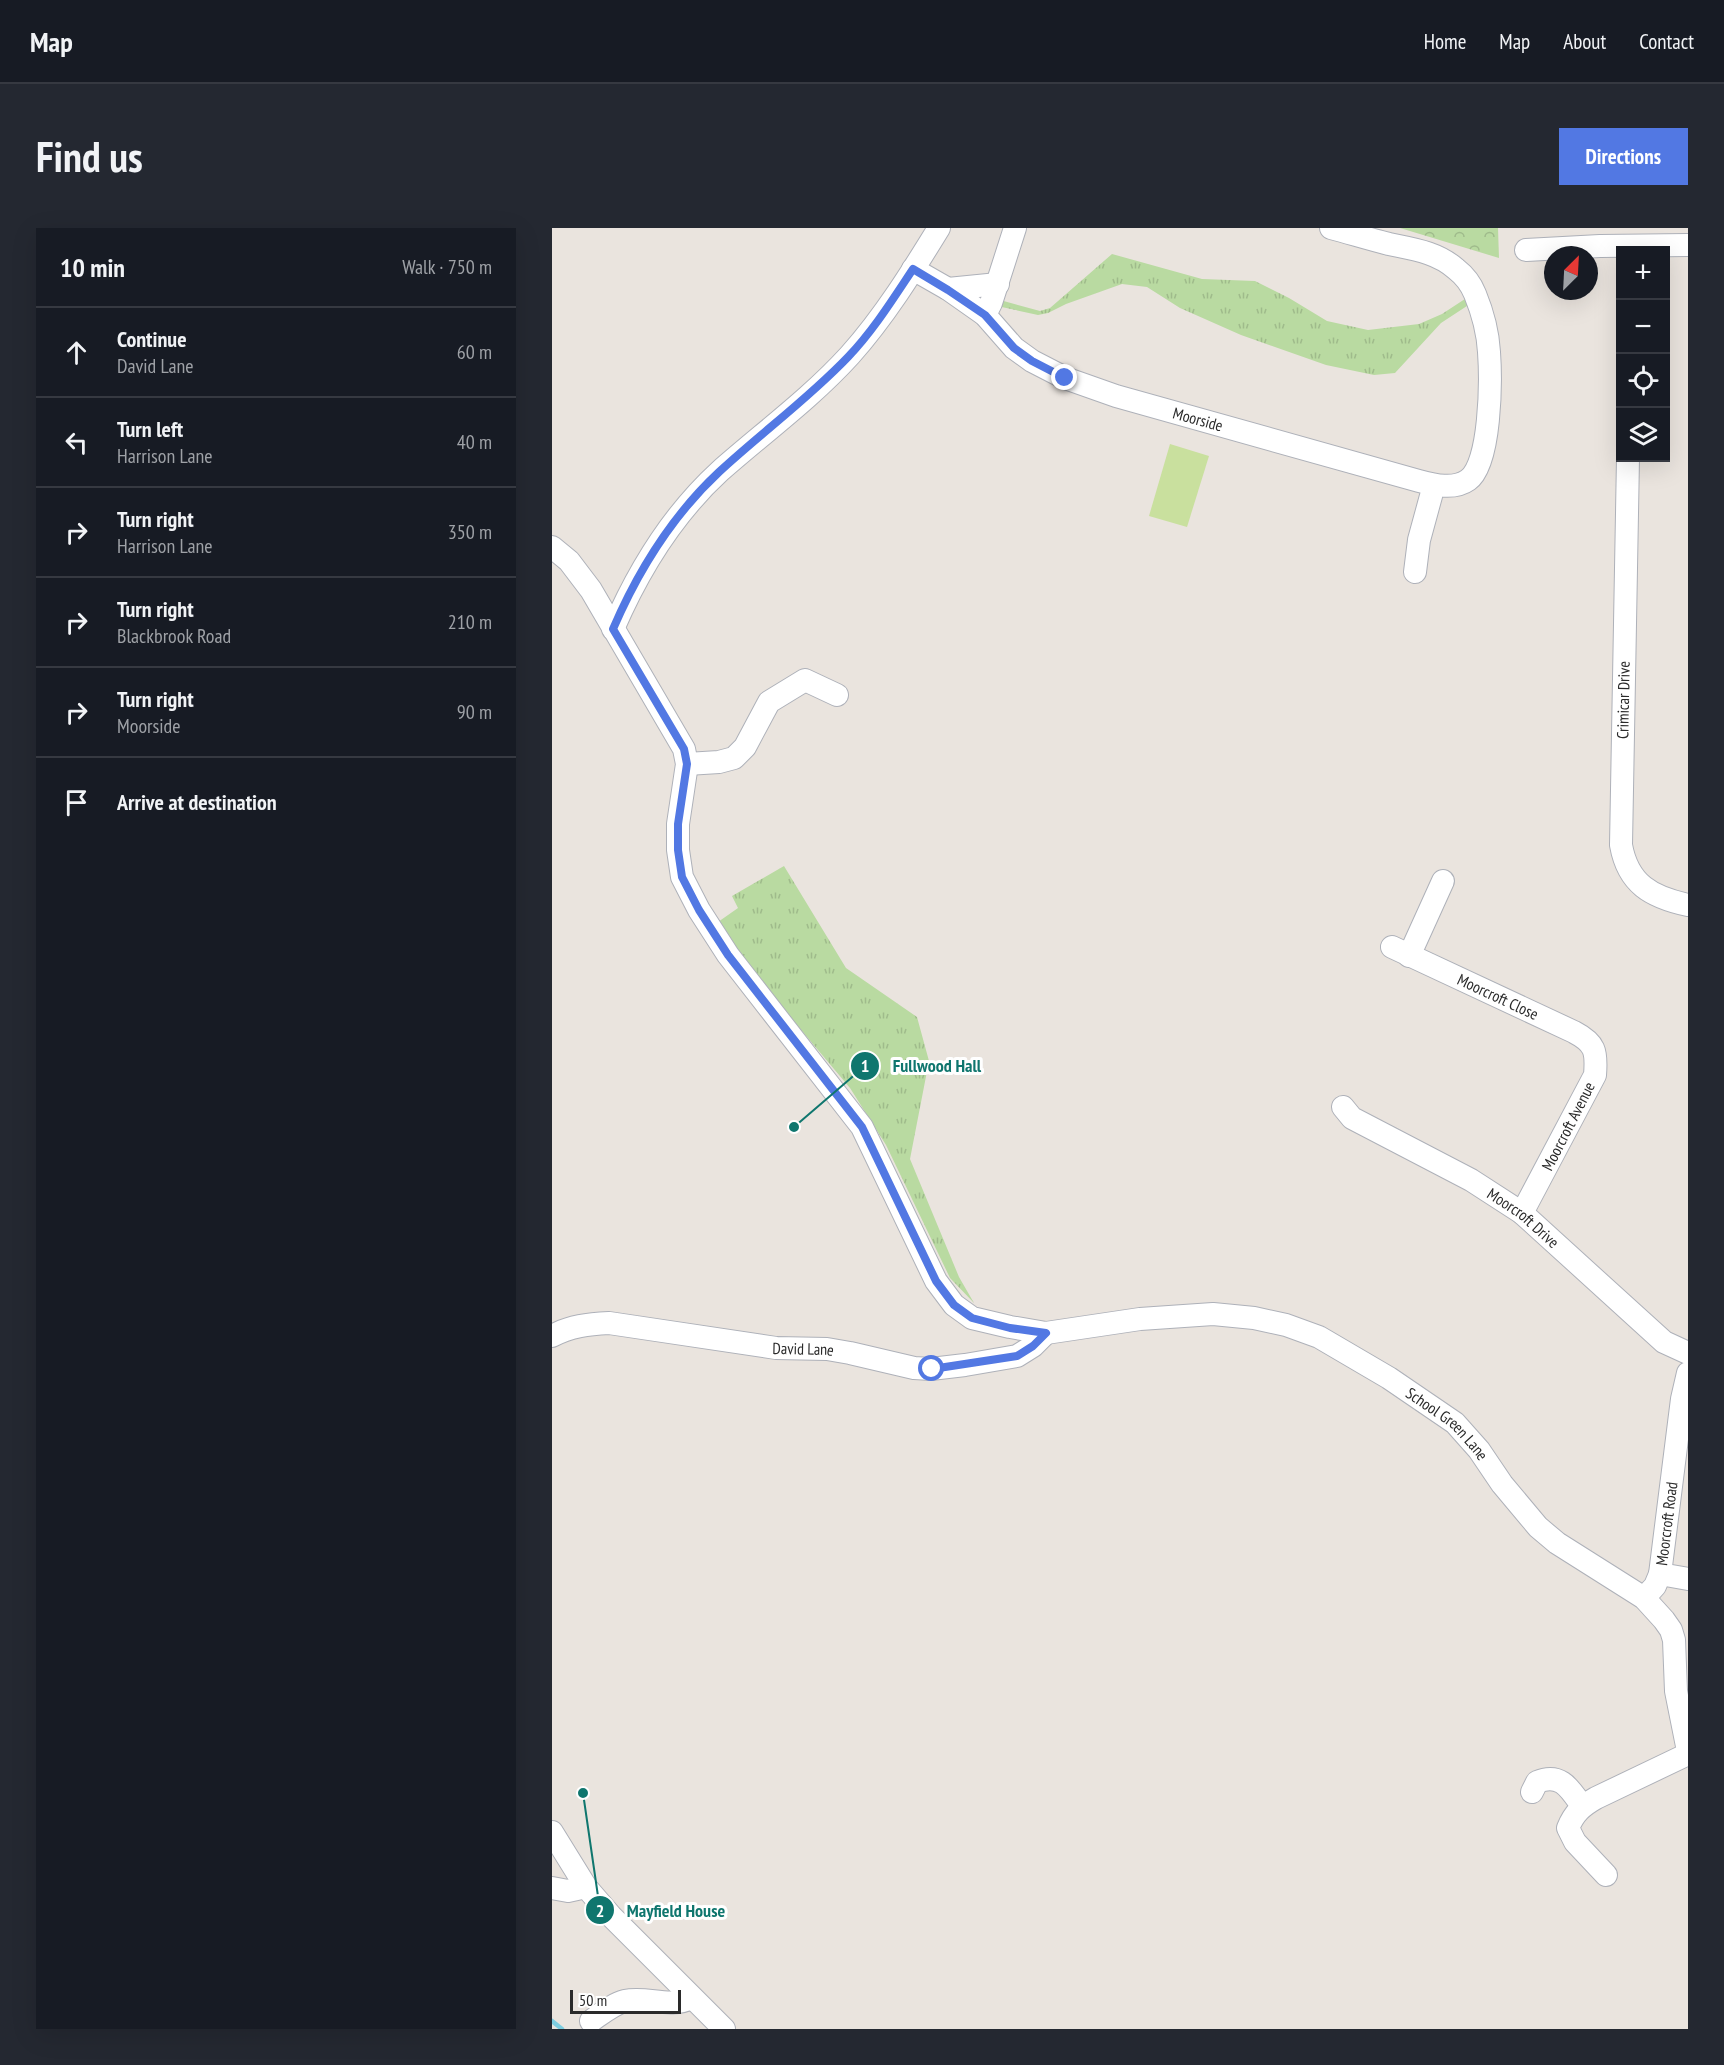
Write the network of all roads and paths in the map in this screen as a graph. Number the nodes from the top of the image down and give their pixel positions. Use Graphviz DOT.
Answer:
graph roads {
  1 [pos="939,228"];
  2 [pos="1016,228"];
  3 [pos="1331,228"];
  4 [pos="1688,245"];
  5 [pos="1526,250"];
  6 [pos="913,269"];
  7 [pos="998,284"];
  8 [pos="948,290"];
  9 [pos="985,315"];
  10 [pos="1628,462"];
  11 [pos="1434,485"];
  12 [pos="552,547"];
  13 [pos="1415,572"];
  14 [pos="591,590"];
  15 [pos="629,591"];
  16 [pos="613,629"];
  17 [pos="837,695"];
  18 [pos="687,764"];
  19 [pos="1443,881"];
  20 [pos="1688,904"];
  21 [pos="1586,1038"];
  22 [pos="1343,1107"];
  23 [pos="1522,1213"];
  24 [pos="1046,1333"];
  25 [pos="552,1336"];
  26 [pos="1688,1353"];
  27 [pos="1688,1373"];
  28 [pos="1660,1574"];
  29 [pos="1688,1579"];
  30 [pos="1644,1598"];
  31 [pos="1688,1753"];
  32 [pos="1532,1792"];
  33 [pos="1582,1806"];
  34 [pos="552,1832"];
  35 [pos="1606,1875"];
  36 [pos="586,1887"];
  37 [pos="552,1888"];
  38 [pos="692,1998"];
  39 [pos="591,2021"];
  40 [pos="723,2029"];
  1 -- 6 [label="street"];
  2 -- 7 [label="street"];
  3 -- 11 [label="street, Moorside"];
  4 -- 5 [label="street"];
  6 -- 8 [label="street, Moorside"];
  6 -- 15 [label="street"];
  7 -- 8 [label="street"];
  7 -- 9 [label="street"];
  8 -- 9 [label="street, Moorside"];
  9 -- 11 [label="street, Moorside"];
  10 -- 20 [label="street, Crimicar Drive"];
  11 -- 13 [label="street"];
  12 -- 14 [label="street"];
  14 -- 15 [label="street"];
  14 -- 16 [label="street"];
  15 -- 16 [label="street"];
  16 -- 18 [label="street"];
  17 -- 18 [label="street"];
  18 -- 24 [label="street, School Green Lane"];
  19 -- 21 [label="street, Moorcroft Close"];
  21 -- 23 [label="street, Moorcroft Avenue"];
  22 -- 23 [label="street, Moorcroft Drive"];
  23 -- 26 [label="street, Moorcroft Drive"];
  24 -- 25 [label="street, David Lane"];
  24 -- 30 [label="street, School Green Lane"];
  27 -- 28 [label="street, Moorcroft Road"];
  28 -- 29 [label="street"];
  28 -- 30 [label="street, Moorcroft Road"];
  30 -- 31 [label="street, School Green Lane"];
  31 -- 33 [label="street"];
  32 -- 33 [label="street"];
  33 -- 35 [label="street"];
  34 -- 36 [label="street"];
  36 -- 37 [label="street"];
  36 -- 38 [label="street"];
  38 -- 39 [label="street"];
  38 -- 40 [label="street"];
}
